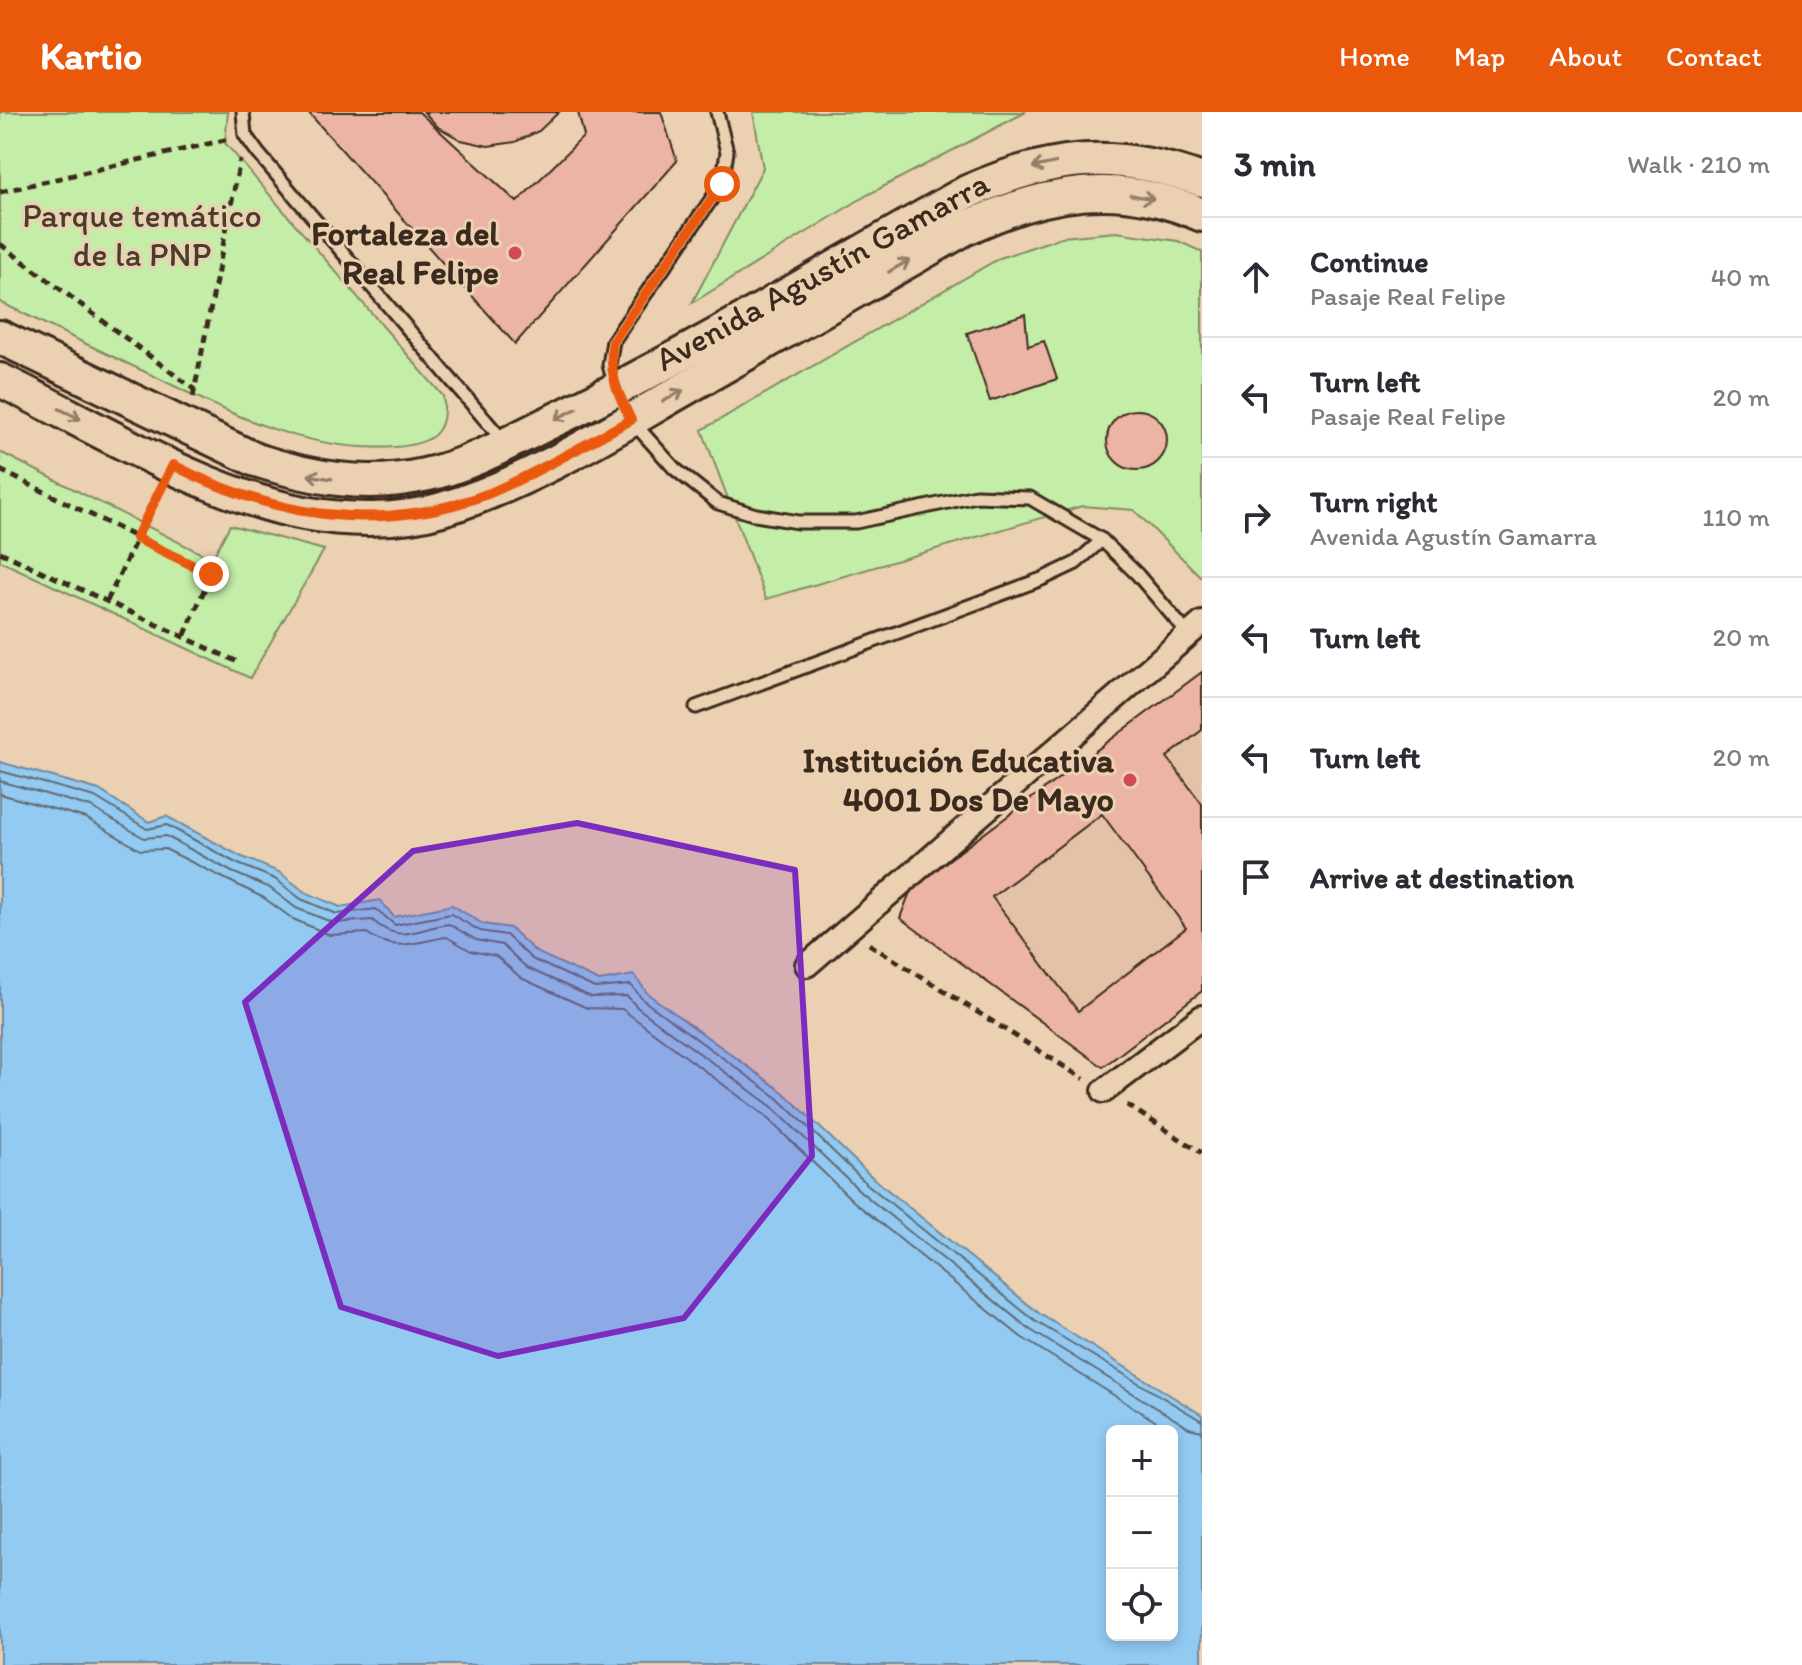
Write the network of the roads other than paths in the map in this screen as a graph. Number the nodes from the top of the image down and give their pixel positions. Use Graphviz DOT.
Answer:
graph roads {
  1 [pos="243,112"];
  2 [pos="717,112"];
  3 [pos="1202,180"];
  4 [pos="1202,215"];
  5 [pos="0,337"];
  6 [pos="0,380"];
  7 [pos="616,390"];
  8 [pos="631,420"];
  9 [pos="505,443"];
  10 [pos="1102,540"];
  11 [pos="1195,628"];
  12 [pos="696,707"];
  13 [pos="807,965"];
  14 [pos="1202,1017"];
  15 [pos="1104,1091"];
  1 -- 9 [label="lane"];
  2 -- 7 [label="lane"];
  3 -- 7 [label="main road, Avenida Agustín Gamarra, one-way"];
  8 -- 4 [label="main road, Avenida Agustín Gamarra, one-way"];
  9 -- 5 [label="main road, Avenida Agustín Gamarra, one-way"];
  6 -- 8 [label="main road, Avenida Agustín Gamarra, one-way"];
  7 -- 8 [label="lane"];
  7 -- 9 [label="main road, Avenida Agustín Gamarra, one-way"];
  8 -- 10 [label="lane"];
  10 -- 11 [label="lane"];
  10 -- 12 [label="lane"];
  11 -- 13 [label="street"];
  14 -- 15 [label="street"];
}
